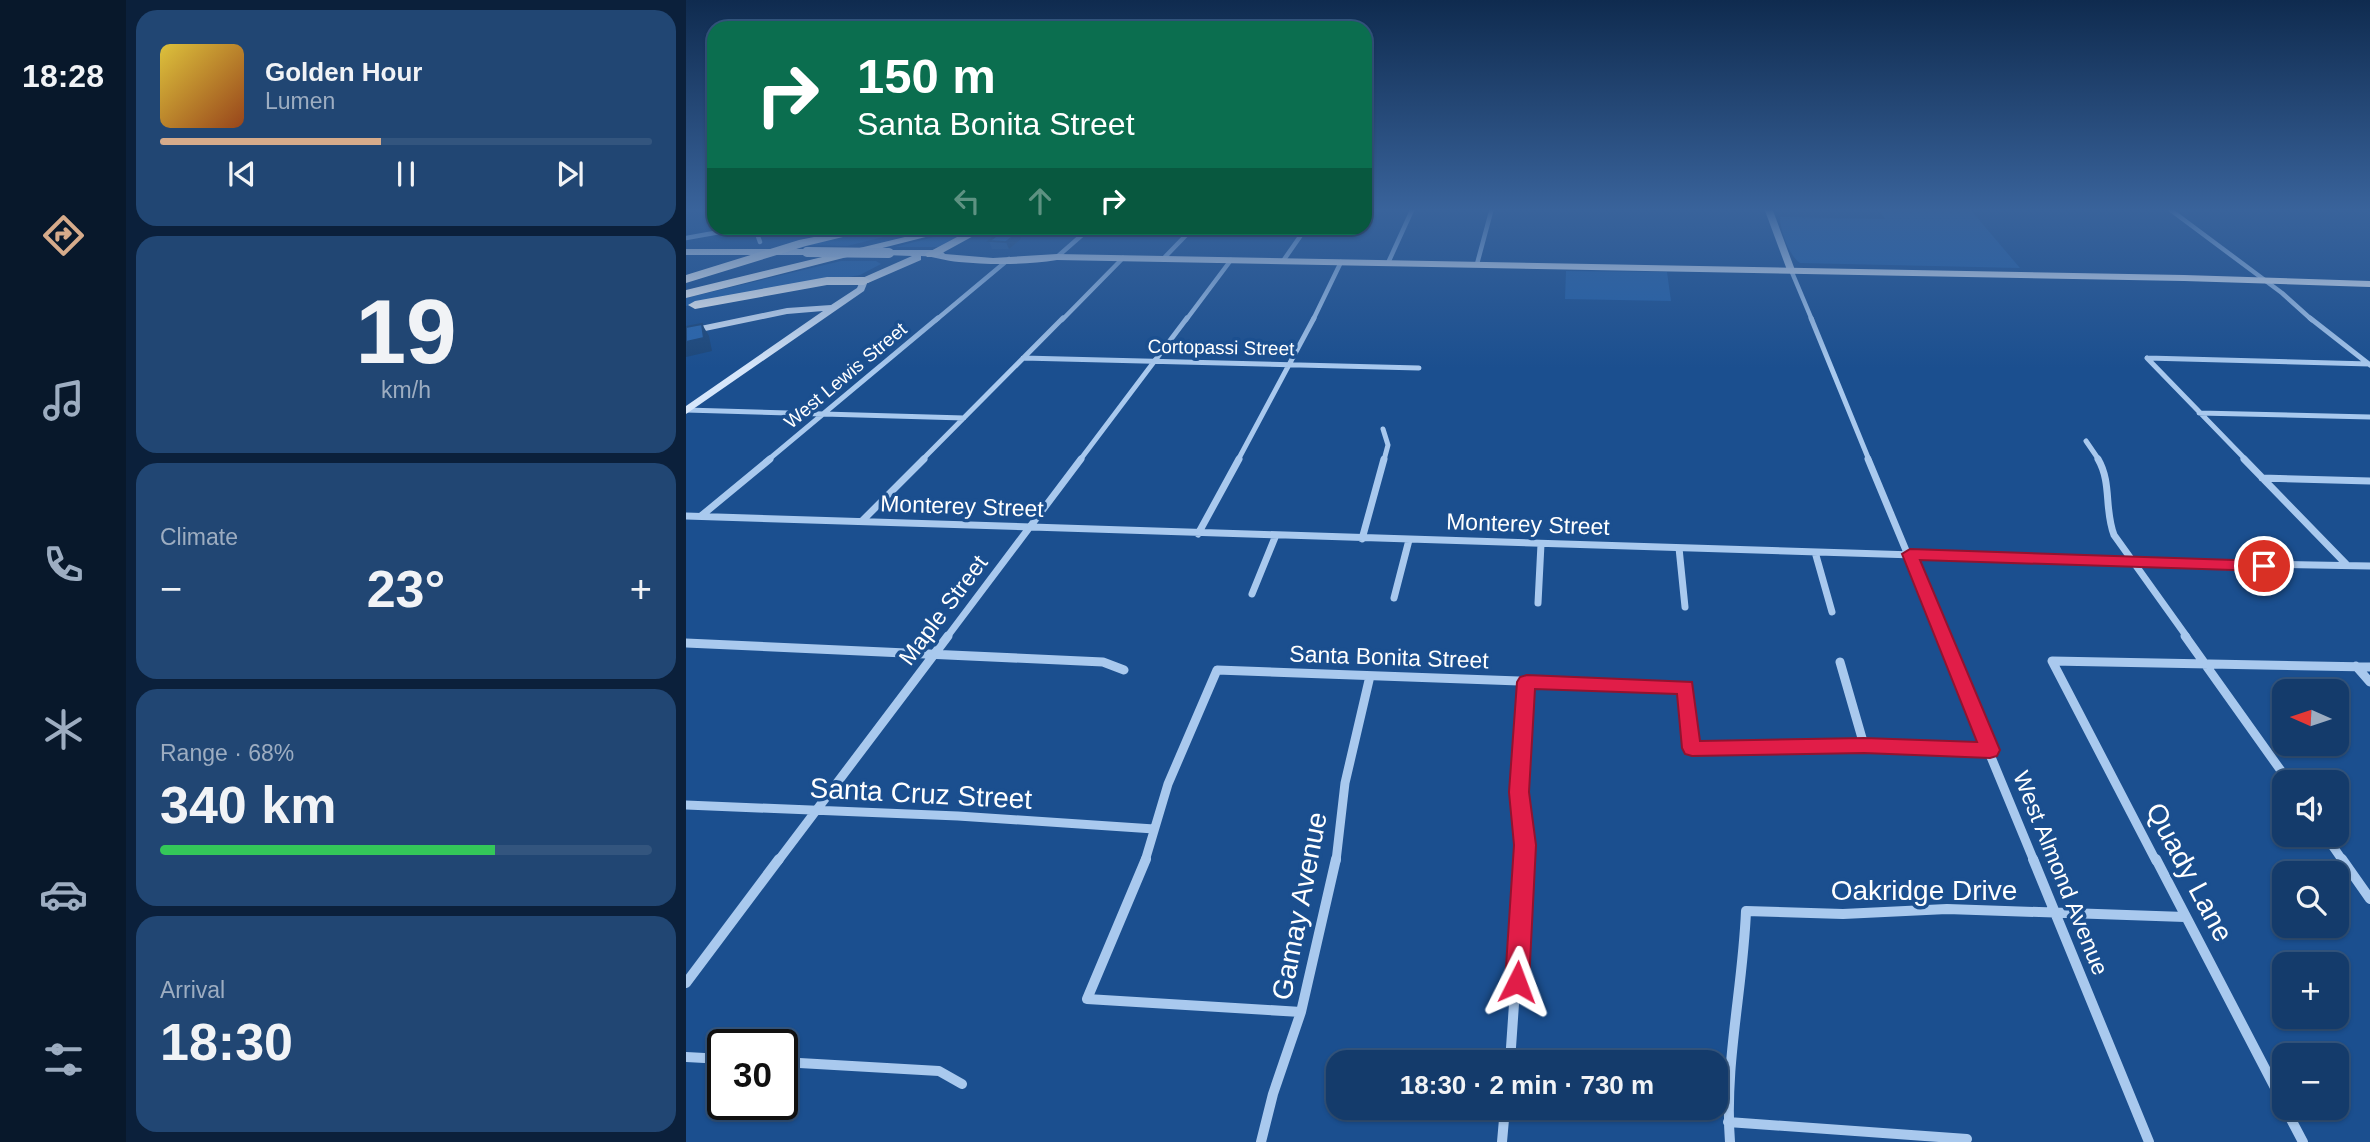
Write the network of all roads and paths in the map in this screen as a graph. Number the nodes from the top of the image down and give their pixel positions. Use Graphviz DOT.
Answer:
graph roads {
  1 [pos="744,261"];
  2 [pos="797,261"];
  3 [pos="819,261"];
  4 [pos="896,261"];
  5 [pos="911,261"];
  6 [pos="1007,261"];
  7 [pos="1120,261"];
  8 [pos="1230,261"];
  9 [pos="1300,261"];
  10 [pos="1788,261"];
  11 [pos="2240,261"];
  12 [pos="1341,262"];
  13 [pos="1388,263"];
  14 [pos="1477,264"];
  15 [pos="889,269"];
  16 [pos="1791,270"];
  17 [pos="686,279"];
  18 [pos="2370,279"];
  19 [pos="2265,280"];
  20 [pos="864,281"];
  21 [pos="2370,285"];
  22 [pos="686,288"];
  23 [pos="686,294"];
  24 [pos="686,307"];
  25 [pos="820,308"];
  26 [pos="833,308"];
  27 [pos="686,332"];
  28 [pos="1023,358"];
  29 [pos="1157,361"];
  30 [pos="1290,364"];
  31 [pos="2370,364"];
  32 [pos="1419,368"];
  33 [pos="686,407"];
  34 [pos="2199,413"];
  35 [pos="822,414"];
  36 [pos="2370,417"];
  37 [pos="964,418"];
  38 [pos="1383,429"];
  39 [pos="2086,441"];
  40 [pos="2262,478"];
  41 [pos="2370,481"];
  42 [pos="686,516"];
  43 [pos="701,516"];
  44 [pos="862,521"];
  45 [pos="1028,528"];
  46 [pos="1198,534"];
  47 [pos="1276,535"];
  48 [pos="1362,539"];
  49 [pos="1409,540"];
  50 [pos="1541,544"];
  51 [pos="1679,548"];
  52 [pos="1815,552"];
  53 [pos="1910,554"];
  54 [pos="2133,562"];
  55 [pos="2347,565"];
  56 [pos="2370,566"];
  57 [pos="1252,594"];
  58 [pos="1394,598"];
  59 [pos="1538,603"];
  60 [pos="1685,607"];
  61 [pos="1832,612"];
  62 [pos="686,643"];
  63 [pos="933,655"];
  64 [pos="1840,662"];
  65 [pos="2207,665"];
  66 [pos="2356,666"];
  67 [pos="2370,667"];
  68 [pos="1124,670"];
  69 [pos="1370,676"];
  70 [pos="1527,682"];
  71 [pos="2370,682"];
  72 [pos="1864,745"];
  73 [pos="1990,750"];
  74 [pos="2281,770"];
  75 [pos="686,805"];
  76 [pos="817,811"];
  77 [pos="1154,829"];
  78 [pos="2333,847"];
  79 [pos="2370,899"];
  80 [pos="2056,913"];
  81 [pos="2185,916"];
  82 [pos="686,983"];
  83 [pos="1301,1012"];
  84 [pos="1511,1050"];
  85 [pos="686,1057"];
  86 [pos="707,1058"];
  87 [pos="798,1063"];
  88 [pos="962,1084"];
  89 [pos="2272,1084"];
  90 [pos="1503,1120"];
  91 [pos="2291,1120"];
  92 [pos="1728,1122"];
  93 [pos="1966,1139"];
  94 [pos="1261,1142"];
  95 [pos="1502,1142"];
  96 [pos="1730,1142"];
  97 [pos="2149,1142"];
  98 [pos="2303,1142"];
  1 -- 17 [label="highway"];
  2 -- 22 [label="highway"];
  3 -- 23 [label="highway"];
  4 -- 15 [label="main road"];
  5 -- 15 [label="main road"];
  6 -- 35 [label="street, West Lewis Street"];
  7 -- 28 [label="street"];
  8 -- 29 [label="street, Maple Street"];
  9 -- 12 [label="main road"];
  10 -- 16 [label="main road"];
  11 -- 19 [label="street"];
  12 -- 13 [label="main road"];
  12 -- 30 [label="street"];
  13 -- 14 [label="main road"];
  14 -- 16 [label="main road"];
  15 -- 20 [label="main road"];
  16 -- 19 [label="main road"];
  16 -- 53 [label="street, West Almond Avenue"];
  18 -- 19 [label="main road"];
  19 -- 21 [label="main road"];
  19 -- 31 [label="street"];
  20 -- 24 [label="highway"];
  20 -- 25 [label="main road"];
  20 -- 26 [label="main road"];
  25 -- 26 [label="main road"];
  25 -- 27 [label="main road"];
  25 -- 33 [label="main road"];
  26 -- 33 [label="main road"];
  28 -- 29 [label="street, Cortopassi Street"];
  28 -- 37 [label="street"];
  29 -- 30 [label="street, Cortopassi Street"];
  29 -- 45 [label="street, Maple Street"];
  30 -- 32 [label="street, Cortopassi Street"];
  30 -- 46 [label="street"];
  31 -- 34 [label="street"];
  33 -- 35 [label="street"];
  34 -- 36 [label="street"];
  34 -- 40 [label="street"];
  35 -- 37 [label="street"];
  35 -- 43 [label="street, West Lewis Street"];
  37 -- 44 [label="street"];
  38 -- 48 [label="street"];
  39 -- 54 [label="street"];
  40 -- 41 [label="street"];
  40 -- 55 [label="street"];
  42 -- 43 [label="street, Monterey Street"];
  43 -- 44 [label="street, Monterey Street"];
  44 -- 45 [label="street, Monterey Street"];
  45 -- 46 [label="street, Monterey Street"];
  45 -- 63 [label="street, Maple Street"];
  46 -- 47 [label="street, Monterey Street"];
  47 -- 48 [label="street, Monterey Street"];
  47 -- 57 [label="street"];
  48 -- 49 [label="street, Monterey Street"];
  49 -- 50 [label="street, Monterey Street"];
  49 -- 58 [label="street"];
  50 -- 51 [label="street, Monterey Street"];
  50 -- 59 [label="street"];
  51 -- 52 [label="street, Monterey Street"];
  51 -- 60 [label="street"];
  52 -- 53 [label="street, Monterey Street"];
  52 -- 61 [label="street"];
  53 -- 54 [label="street, Monterey Street"];
  53 -- 73 [label="street, West Almond Avenue"];
  54 -- 55 [label="street, Monterey Street"];
  54 -- 65 [label="street"];
  55 -- 56 [label="street, Monterey Street"];
  62 -- 63 [label="street"];
  63 -- 68 [label="street"];
  63 -- 76 [label="street, Maple Street"];
  64 -- 72 [label="street"];
  65 -- 66 [label="street"];
  65 -- 74 [label="street"];
  65 -- 81 [label="street, Quady Lane"];
  66 -- 67 [label="street"];
  66 -- 71 [label="street"];
  69 -- 70 [label="street, Santa Bonita Street"];
  69 -- 77 [label="street, Santa Bonita Street"];
  69 -- 83 [label="street, Gamay Avenue"];
  70 -- 72 [label="street, Santa Bonita Street"];
  70 -- 84 [label="street"];
  72 -- 73 [label="street"];
  73 -- 80 [label="street, West Almond Avenue"];
  75 -- 76 [label="street, Santa Cruz Street"];
  76 -- 77 [label="street, Santa Cruz Street"];
  76 -- 82 [label="street, Maple Street"];
  77 -- 83 [label="street"];
  78 -- 79 [label="street"];
  80 -- 81 [label="street, Oakridge Drive"];
  80 -- 92 [label="street, Oakridge Drive"];
  80 -- 97 [label="street, West Almond Avenue"];
  81 -- 89 [label="street, Quady Lane"];
  83 -- 94 [label="street, Gamay Avenue"];
  85 -- 86 [label="street"];
  87 -- 88 [label="street"];
  90 -- 95 [label="street"];
  91 -- 98 [label="street, Quady Lane"];
  92 -- 93 [label="street"];
  92 -- 96 [label="street"];
}
